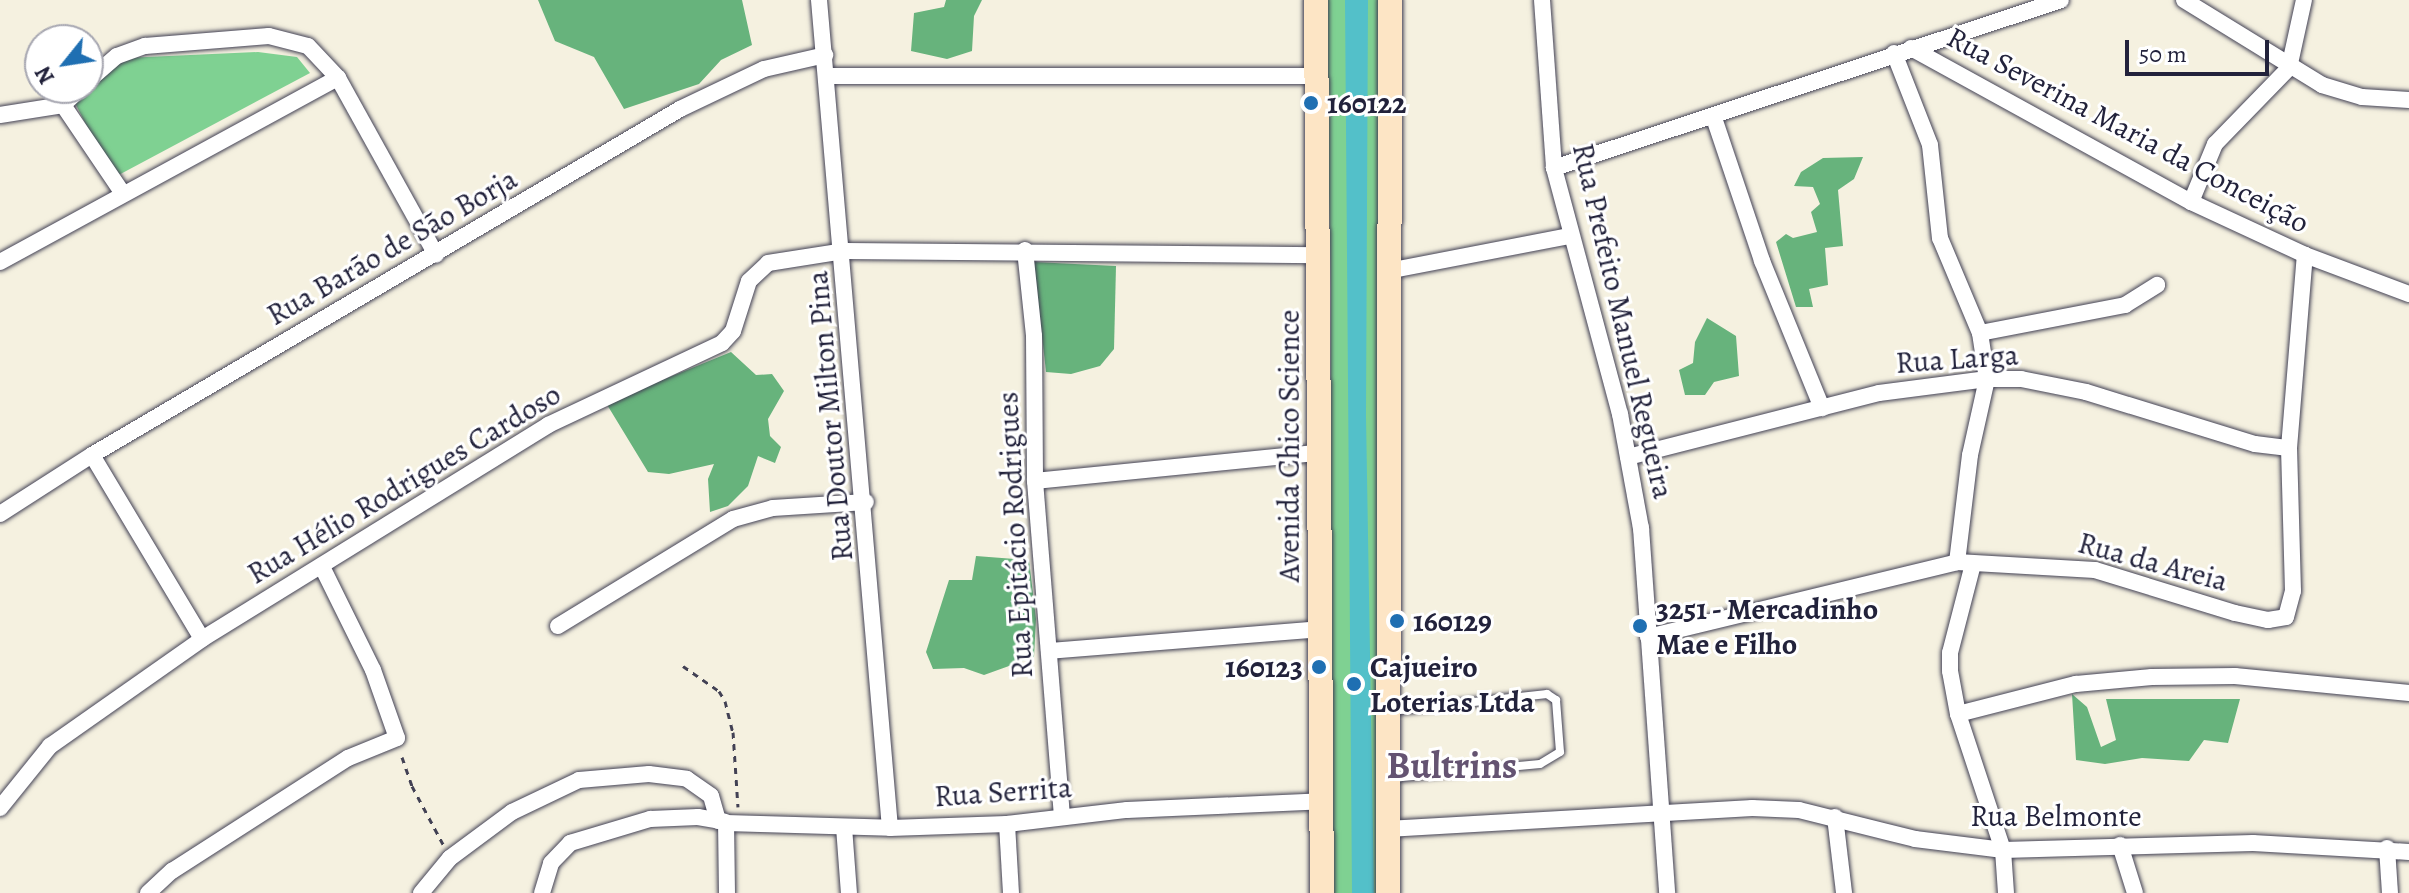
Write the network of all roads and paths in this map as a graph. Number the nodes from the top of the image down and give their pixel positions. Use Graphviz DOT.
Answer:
graph roads {
  1 [pos="819,0"];
  2 [pos="1316,0"];
  3 [pos="1390,0"];
  4 [pos="1542,0"];
  5 [pos="2061,0"];
  6 [pos="2184,0"];
  7 [pos="2304,0"];
  8 [pos="1911,48"];
  9 [pos="1894,53"];
  10 [pos="825,55"];
  11 [pos="104,67"];
  12 [pos="2289,68"];
  13 [pos="827,76"];
  14 [pos="1315,76"];
  15 [pos="338,78"];
  16 [pos="2409,100"];
  17 [pos="63,105"];
  18 [pos="0,115"];
  19 [pos="1714,118"];
  20 [pos="1554,168"];
  21 [pos="122,192"];
  22 [pos="2191,202"];
  23 [pos="1570,236"];
  24 [pos="1025,250"];
  25 [pos="845,251"];
  26 [pos="436,255"];
  27 [pos="1321,255"];
  28 [pos="2305,255"];
  29 [pos="0,262"];
  30 [pos="1393,270"];
  31 [pos="2157,285"];
  32 [pos="2409,294"];
  33 [pos="1980,333"];
  34 [pos="1987,379"];
  35 [pos="1822,408"];
  36 [pos="2289,448"];
  37 [pos="1323,452"];
  38 [pos="92,455"];
  39 [pos="1628,457"];
  40 [pos="1035,481"];
  41 [pos="866,502"];
  42 [pos="0,514"];
  43 [pos="1965,563"];
  44 [pos="322,567"];
  45 [pos="558,626"];
  46 [pos="1320,629"];
  47 [pos="1648,637"];
  48 [pos="202,639"];
  49 [pos="1049,651"];
  50 [pos="683,666"];
  51 [pos="2409,693"];
  52 [pos="1388,711"];
  53 [pos="1958,714"];
  54 [pos="397,738"];
  55 [pos="1387,778"];
  56 [pos="1322,801"];
  57 [pos="0,808"];
  58 [pos="1062,816"];
  59 [pos="1659,816"];
  60 [pos="1835,817"];
  61 [pos="722,822"];
  62 [pos="1007,824"];
  63 [pos="844,827"];
  64 [pos="890,828"];
  65 [pos="1387,829"];
  66 [pos="2120,845"];
  67 [pos="2387,848"];
  68 [pos="2003,850"];
  69 [pos="2409,852"];
  70 [pos="450,858"];
  71 [pos="148,893"];
  72 [pos="421,893"];
  73 [pos="542,893"];
  74 [pos="727,893"];
  75 [pos="849,893"];
  76 [pos="1011,893"];
  77 [pos="1322,893"];
  78 [pos="1388,893"];
  79 [pos="1667,893"];
  80 [pos="1844,893"];
  81 [pos="2006,893"];
  82 [pos="2135,893"];
  83 [pos="2390,893"];
  1 -- 10 [label="street, Rua Doutor Milton Pina"];
  2 -- 14 [label="main road, Avenida Chico Science"];
  3 -- 30 [label="main road"];
  4 -- 20 [label="street, Rua Prefeito Manuel Regueira"];
  5 -- 8 [label="street"];
  6 -- 12 [label="street"];
  7 -- 12 [label="street"];
  8 -- 9 [label="street"];
  8 -- 22 [label="street, Rua Severina Maria da Conceição"];
  9 -- 19 [label="street"];
  9 -- 33 [label="street"];
  10 -- 13 [label="street, Rua Doutor Milton Pina"];
  10 -- 26 [label="street, Rua Barão de São Borja"];
  11 -- 15 [label="street"];
  12 -- 16 [label="street"];
  12 -- 22 [label="street"];
  13 -- 14 [label="street"];
  13 -- 25 [label="street, Rua Doutor Milton Pina"];
  14 -- 27 [label="main road, Avenida Chico Science"];
  15 -- 21 [label="street"];
  15 -- 26 [label="street"];
  17 -- 18 [label="street"];
  17 -- 21 [label="street"];
  19 -- 20 [label="street"];
  19 -- 35 [label="street"];
  20 -- 23 [label="street, Rua Prefeito Manuel Regueira"];
  21 -- 29 [label="street"];
  22 -- 28 [label="street, Rua Severina Maria da Conceição"];
  23 -- 30 [label="street"];
  23 -- 39 [label="street, Rua Prefeito Manuel Regueira"];
  24 -- 25 [label="street"];
  24 -- 27 [label="street"];
  24 -- 40 [label="street, Rua Epitácio Rodrigues"];
  25 -- 41 [label="street, Rua Doutor Milton Pina"];
  25 -- 44 [label="street, Rua Hélio Rodrigues Cardoso"];
  26 -- 38 [label="street, Rua Barão de São Borja"];
  27 -- 37 [label="main road, Avenida Chico Science"];
  28 -- 32 [label="street, Rua Severina Maria da Conceição"];
  28 -- 36 [label="street"];
  30 -- 52 [label="main road"];
  31 -- 33 [label="street"];
  33 -- 34 [label="street"];
  34 -- 35 [label="street, Rua Larga"];
  34 -- 36 [label="street, Rua Larga"];
  34 -- 43 [label="street"];
  35 -- 39 [label="street, Rua Larga"];
  36 -- 43 [label="street, Rua da Areia"];
  37 -- 40 [label="street"];
  37 -- 46 [label="main road, Avenida Chico Science"];
  38 -- 42 [label="street, Rua Barão de São Borja"];
  38 -- 48 [label="street"];
  39 -- 47 [label="street, Rua Prefeito Manuel Regueira"];
  40 -- 49 [label="street, Rua Epitácio Rodrigues"];
  41 -- 45 [label="street"];
  41 -- 64 [label="street, Rua Doutor Milton Pina"];
  43 -- 47 [label="street, Rua da Areia"];
  43 -- 53 [label="street"];
  44 -- 48 [label="street, Rua Hélio Rodrigues Cardoso"];
  44 -- 54 [label="street"];
  46 -- 49 [label="street"];
  46 -- 56 [label="main road, Avenida Chico Science"];
  47 -- 59 [label="street, Rua Prefeito Manuel Regueira"];
  48 -- 57 [label="street, Rua Hélio Rodrigues Cardoso"];
  49 -- 58 [label="street, Rua Epitácio Rodrigues"];
  50 -- 61 [label="path"];
  51 -- 53 [label="street"];
  52 -- 55 [label="main road"];
  52 -- 55 [label="lane"];
  53 -- 68 [label="street"];
  54 -- 70 [label="path"];
  54 -- 71 [label="street"];
  55 -- 65 [label="main road"];
  56 -- 58 [label="street, Rua Serrita"];
  56 -- 77 [label="main road, Avenida Chico Science"];
  58 -- 62 [label="street, Rua Serrita"];
  59 -- 60 [label="street, Rua Belmonte"];
  59 -- 65 [label="street"];
  59 -- 79 [label="street, Rua Prefeito Manuel Regueira"];
  60 -- 68 [label="street, Rua Belmonte"];
  60 -- 80 [label="street"];
  61 -- 63 [label="street, Rua Serrita"];
  61 -- 70 [label="street"];
  61 -- 73 [label="street, Rua Serrita"];
  61 -- 74 [label="street"];
  62 -- 64 [label="street, Rua Serrita"];
  62 -- 76 [label="street"];
  63 -- 64 [label="street, Rua Serrita"];
  63 -- 75 [label="street"];
  65 -- 78 [label="main road"];
  66 -- 67 [label="street, Rua Belmonte"];
  66 -- 68 [label="street, Rua Belmonte"];
  66 -- 82 [label="street"];
  67 -- 69 [label="street, Rua Belmonte"];
  67 -- 83 [label="street"];
  68 -- 81 [label="street"];
  70 -- 72 [label="street"];
}
